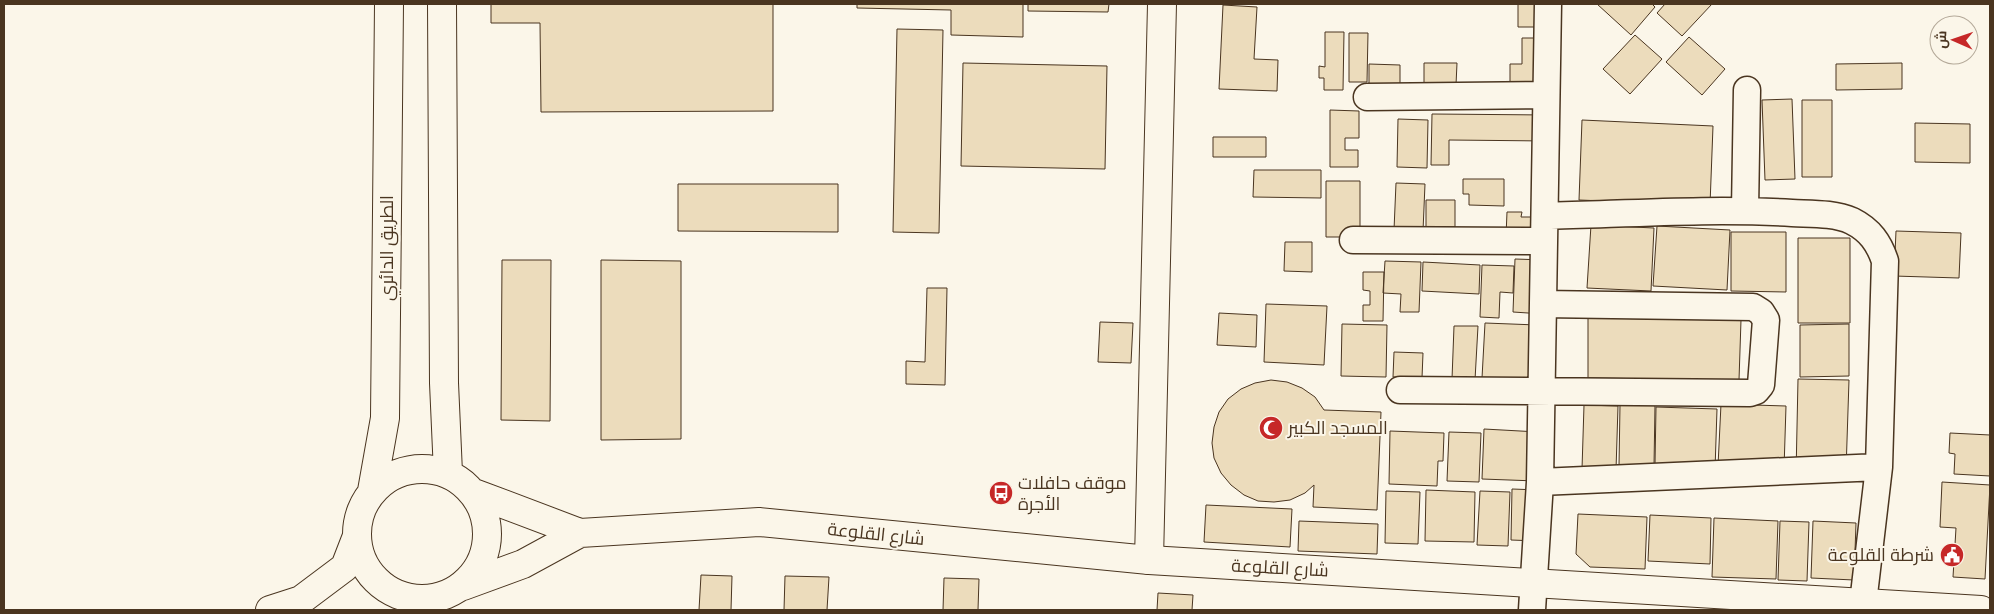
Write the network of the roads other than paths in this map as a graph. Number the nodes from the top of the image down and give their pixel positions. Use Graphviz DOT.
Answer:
graph roads {
  1 [pos="389,4"];
  2 [pos="442,4"];
  3 [pos="1162,4"];
  4 [pos="1548,4"];
  5 [pos="1747,90"];
  6 [pos="1546,95"];
  7 [pos="1367,97"];
  8 [pos="1745,210"];
  9 [pos="1544,229"];
  10 [pos="1353,240"];
  11 [pos="1543,304"];
  12 [pos="1400,390"];
  13 [pos="1542,390"];
  14 [pos="1879,467"];
  15 [pos="448,473"];
  16 [pos="1540,482"];
  17 [pos="372,491"];
  18 [pos="474,493"];
  19 [pos="580,533"];
  20 [pos="357,536"];
  21 [pos="1149,560"];
  22 [pos="1534,582"];
  23 [pos="463,586"];
  24 [pos="415,600"];
  25 [pos="1863,603"];
  26 [pos="270,610"];
  27 [pos="390,610"];
  28 [pos="1532,610"];
  29 [pos="1981,610"];
  1 -- 17 [label="main road, الطريق الدائري"];
  2 -- 15 [label="main road"];
  3 -- 21 [label="main road"];
  4 -- 6 [label="street"];
  5 -- 8 [label="street"];
  6 -- 7 [label="street"];
  6 -- 9 [label="street"];
  8 -- 9 [label="street"];
  8 -- 14 [label="street"];
  9 -- 10 [label="street"];
  9 -- 11 [label="street"];
  11 -- 13 [label="street"];
  11 -- 13 [label="street"];
  12 -- 13 [label="street"];
  13 -- 16 [label="street"];
  14 -- 16 [label="street"];
  14 -- 25 [label="street"];
  15 -- 17 [label="main road"];
  15 -- 18 [label="main road"];
  16 -- 22 [label="street"];
  17 -- 20 [label="main road"];
  18 -- 19 [label="main road"];
  18 -- 23 [label="main road"];
  19 -- 21 [label="main road, شارع القلوعة"];
  19 -- 23 [label="main road"];
  20 -- 24 [label="main road"];
  20 -- 26 [label="main road"];
  21 -- 22 [label="main road, شارع القلوعة"];
  22 -- 25 [label="main road, شارع القلوعة"];
  22 -- 28 [label="street"];
  23 -- 24 [label="main road"];
  24 -- 27 [label="main road"];
  25 -- 29 [label="main road, شارع القلوعة"];
}
